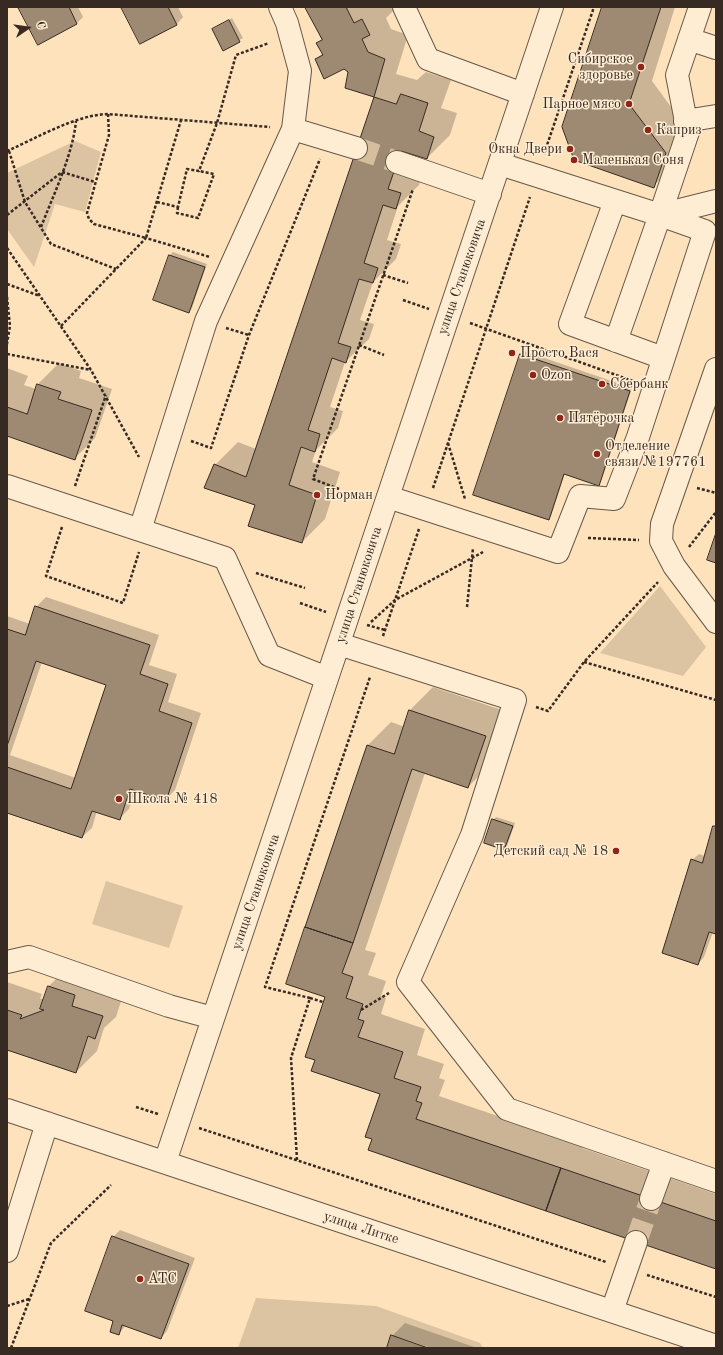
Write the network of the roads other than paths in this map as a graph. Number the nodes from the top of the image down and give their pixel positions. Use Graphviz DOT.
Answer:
graph roads {
  1 [pos="280,7"];
  2 [pos="404,7"];
  3 [pos="552,7"];
  4 [pos="700,7"];
  5 [pos="689,39"];
  6 [pos="716,48"];
  7 [pos="523,94"];
  8 [pos="716,116"];
  9 [pos="685,121"];
  10 [pos="293,129"];
  11 [pos="356,148"];
  12 [pos="397,162"];
  13 [pos="500,164"];
  14 [pos="490,194"];
  15 [pos="615,201"];
  16 [pos="716,201"];
  17 [pos="660,215"];
  18 [pos="616,341"];
  19 [pos="663,358"];
  20 [pos="716,369"];
  21 [pos="7,486"];
  22 [pos="388,497"];
  23 [pos="140,530"];
  24 [pos="716,622"];
  25 [pos="339,644"];
  26 [pos="327,678"];
  27 [pos="7,962"];
  28 [pos="213,1018"];
  29 [pos="7,1110"];
  30 [pos="48,1123"];
  31 [pos="165,1162"];
  32 [pos="664,1163"];
  33 [pos="715,1176"];
  34 [pos="651,1199"];
  35 [pos="636,1242"];
  36 [pos="7,1251"];
  37 [pos="612,1311"];
  38 [pos="716,1346"];
  1 -- 10 [label="street"];
  2 -- 7 [label="street"];
  3 -- 7 [label="street, улица Станюковича"];
  4 -- 5 [label="street"];
  5 -- 6 [label="street"];
  5 -- 9 [label="street"];
  7 -- 13 [label="street, улица Станюковича"];
  8 -- 9 [label="street"];
  9 -- 17 [label="street"];
  10 -- 11 [label="street"];
  10 -- 23 [label="street"];
  12 -- 14 [label="street"];
  13 -- 14 [label="street, улица Станюковича"];
  13 -- 15 [label="street"];
  14 -- 22 [label="street, улица Станюковича"];
  15 -- 17 [label="street"];
  15 -- 18 [label="street"];
  16 -- 17 [label="street"];
  17 -- 18 [label="street"];
  17 -- 19 [label="street"];
  18 -- 19 [label="street"];
  19 -- 22 [label="street"];
  20 -- 24 [label="street"];
  21 -- 23 [label="street"];
  22 -- 25 [label="street, улица Станюковича"];
  23 -- 26 [label="street"];
  25 -- 26 [label="street, улица Станюковича"];
  25 -- 32 [label="street"];
  26 -- 28 [label="street, улица Станюковича"];
  27 -- 28 [label="street"];
  28 -- 31 [label="street, улица Станюковича"];
  29 -- 30 [label="street, улица Литке"];
  30 -- 31 [label="street, улица Литке"];
  30 -- 36 [label="street"];
  31 -- 37 [label="street, улица Литке"];
  32 -- 33 [label="street"];
  32 -- 34 [label="street"];
  35 -- 37 [label="street"];
  37 -- 38 [label="street, улица Литке"];
}
